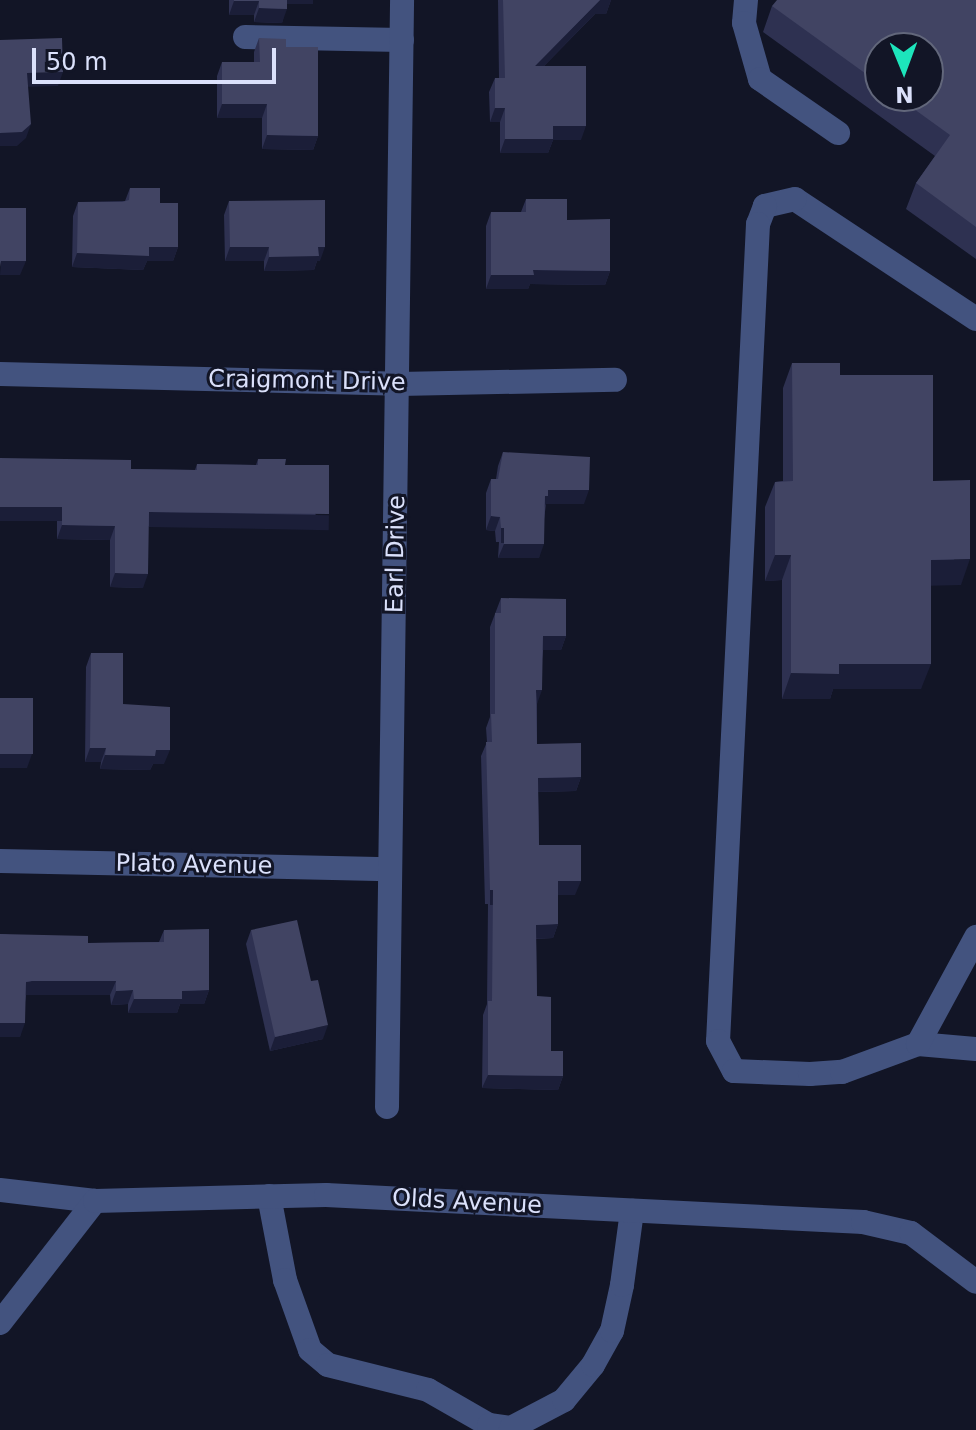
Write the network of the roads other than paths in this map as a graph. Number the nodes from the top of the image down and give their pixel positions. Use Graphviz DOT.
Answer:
graph roads {
  1 [pos="402,0"];
  2 [pos="746,0"];
  3 [pos="245,37"];
  4 [pos="402,40"];
  5 [pos="838,133"];
  6 [pos="976,319"];
  7 [pos="0,374"];
  8 [pos="615,380"];
  9 [pos="399,384"];
  10 [pos="0,861"];
  11 [pos="389,869"];
  12 [pos="976,937"];
  13 [pos="918,1044"];
  14 [pos="976,1049"];
  15 [pos="387,1107"];
  16 [pos="0,1190"];
  17 [pos="269,1196"];
  18 [pos="95,1201"];
  19 [pos="632,1211"];
  20 [pos="976,1282"];
  21 [pos="0,1323"];
  1 -- 4 [label="street, Earl Drive"];
  2 -- 5 [label="street"];
  3 -- 4 [label="street"];
  4 -- 9 [label="street, Earl Drive"];
  6 -- 13 [label="street"];
  7 -- 9 [label="street, Craigmont Drive"];
  8 -- 9 [label="street, Craigmont Drive"];
  9 -- 11 [label="street, Earl Drive"];
  10 -- 11 [label="street, Plato Avenue"];
  11 -- 15 [label="street, Earl Drive"];
  12 -- 13 [label="street"];
  13 -- 14 [label="street"];
  16 -- 18 [label="street, Olds Avenue"];
  17 -- 18 [label="street, Olds Avenue"];
  17 -- 19 [label="street, Olds Avenue"];
  17 -- 19 [label="street"];
  18 -- 21 [label="street"];
  19 -- 20 [label="street, Olds Avenue"];
}
